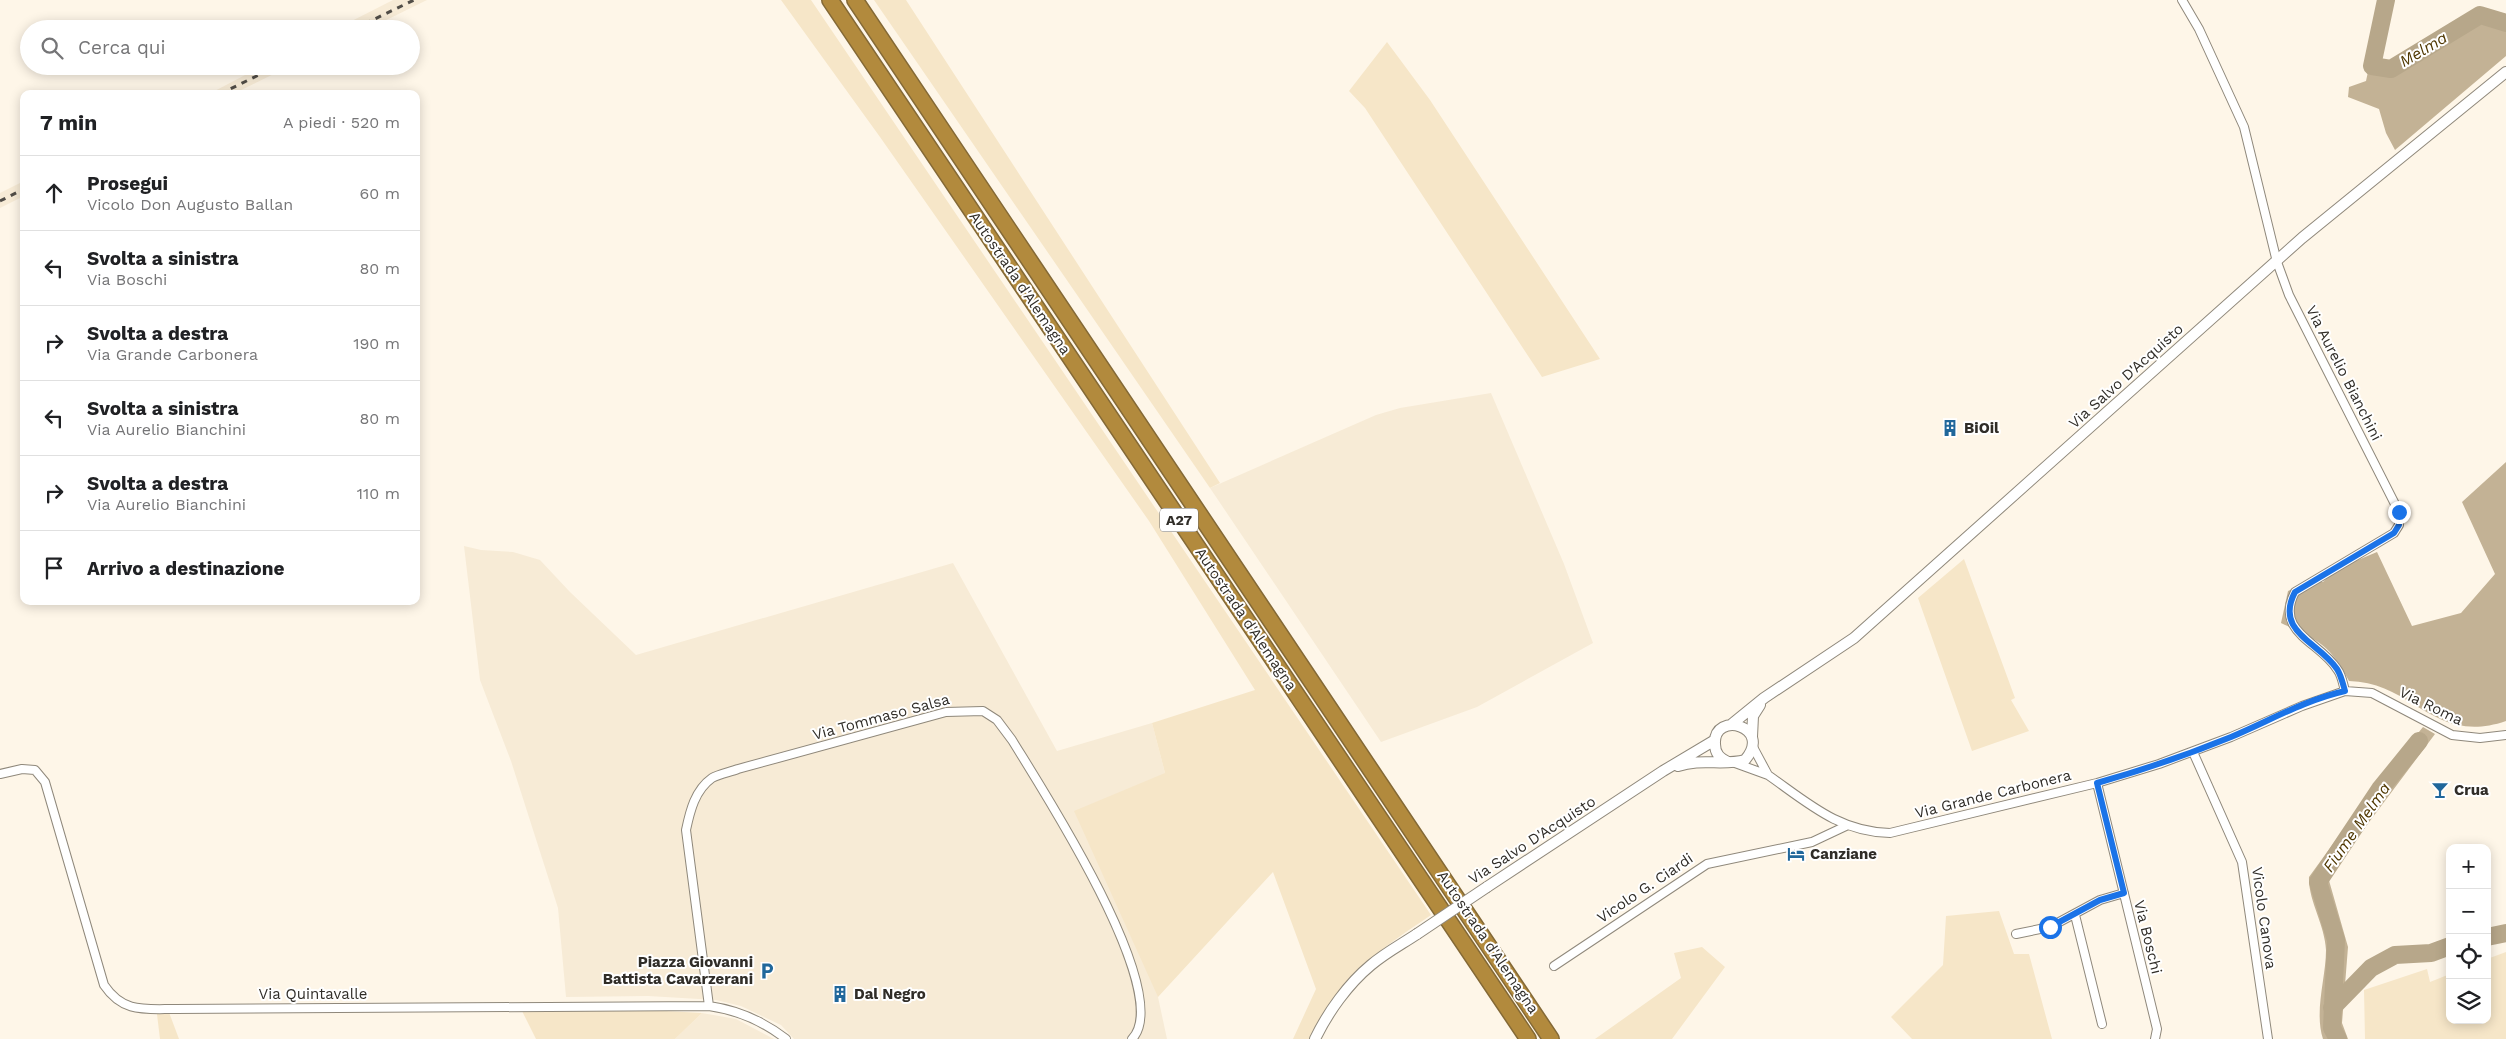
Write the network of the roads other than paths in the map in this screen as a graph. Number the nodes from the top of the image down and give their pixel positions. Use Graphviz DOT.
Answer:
graph roads {
  1 [pos="830,0"];
  2 [pos="855,0"];
  3 [pos="2182,0"];
  4 [pos="2506,72"];
  5 [pos="2277,262"];
  6 [pos="2345,691"];
  7 [pos="1764,698"];
  8 [pos="1732,724"];
  9 [pos="2506,735"];
  10 [pos="1715,740"];
  11 [pos="1752,742"];
  12 [pos="2193,752"];
  13 [pos="1731,763"];
  14 [pos="1663,771"];
  15 [pos="0,774"];
  16 [pos="1768,774"];
  17 [pos="2097,783"];
  18 [pos="1846,826"];
  19 [pos="2124,893"];
  20 [pos="2075,915"];
  21 [pos="2016,934"];
  22 [pos="1554,966"];
  23 [pos="709,1006"];
  24 [pos="2102,1024"];
  25 [pos="786,1039"];
  26 [pos="1132,1039"];
  27 [pos="1315,1039"];
  28 [pos="1528,1039"];
  29 [pos="1552,1039"];
  30 [pos="2155,1039"];
  31 [pos="2268,1039"];
  1 -- 28 [label="highway, Autostrada d'Alemagna / A27"];
  2 -- 29 [label="highway, Autostrada d'Alemagna / A27"];
  3 -- 5 [label="street, Via Aurelio Bianchini"];
  4 -- 5 [label="street, Via Salvo D'Acquisto"];
  5 -- 6 [label="street, Via Aurelio Bianchini"];
  5 -- 7 [label="street, Via Salvo D'Acquisto"];
  6 -- 9 [label="street, Via Roma"];
  6 -- 12 [label="street, Via Grande Carbonera"];
  7 -- 8 [label="street, Via Salvo D'Acquisto"];
  7 -- 11 [label="street, Via Salvo D'Acquisto"];
  8 -- 10 [label="street, Via Salvo D'Acquisto"];
  8 -- 11 [label="street"];
  10 -- 13 [label="street"];
  10 -- 14 [label="street, Via Salvo D'Acquisto"];
  11 -- 13 [label="street"];
  11 -- 16 [label="street, Via Grande Carbonera"];
  12 -- 17 [label="street, Via Grande Carbonera"];
  12 -- 31 [label="street, Vicolo Canova"];
  13 -- 14 [label="street, Via Salvo D'Acquisto"];
  13 -- 16 [label="street, Via Grande Carbonera"];
  14 -- 27 [label="street, Via Salvo D'Acquisto, bridge"];
  15 -- 23 [label="street, Via Quintavalle"];
  16 -- 18 [label="street, Via Grande Carbonera"];
  17 -- 18 [label="street, Via Grande Carbonera"];
  17 -- 19 [label="street, Via Boschi"];
  18 -- 22 [label="street, Vicolo G. Ciardi"];
  19 -- 20 [label="street"];
  19 -- 30 [label="street, Via Boschi"];
  20 -- 21 [label="street"];
  20 -- 24 [label="street"];
  23 -- 25 [label="street, Via Quintavalle"];
  23 -- 26 [label="street, Via Tommaso Salsa"];
}
